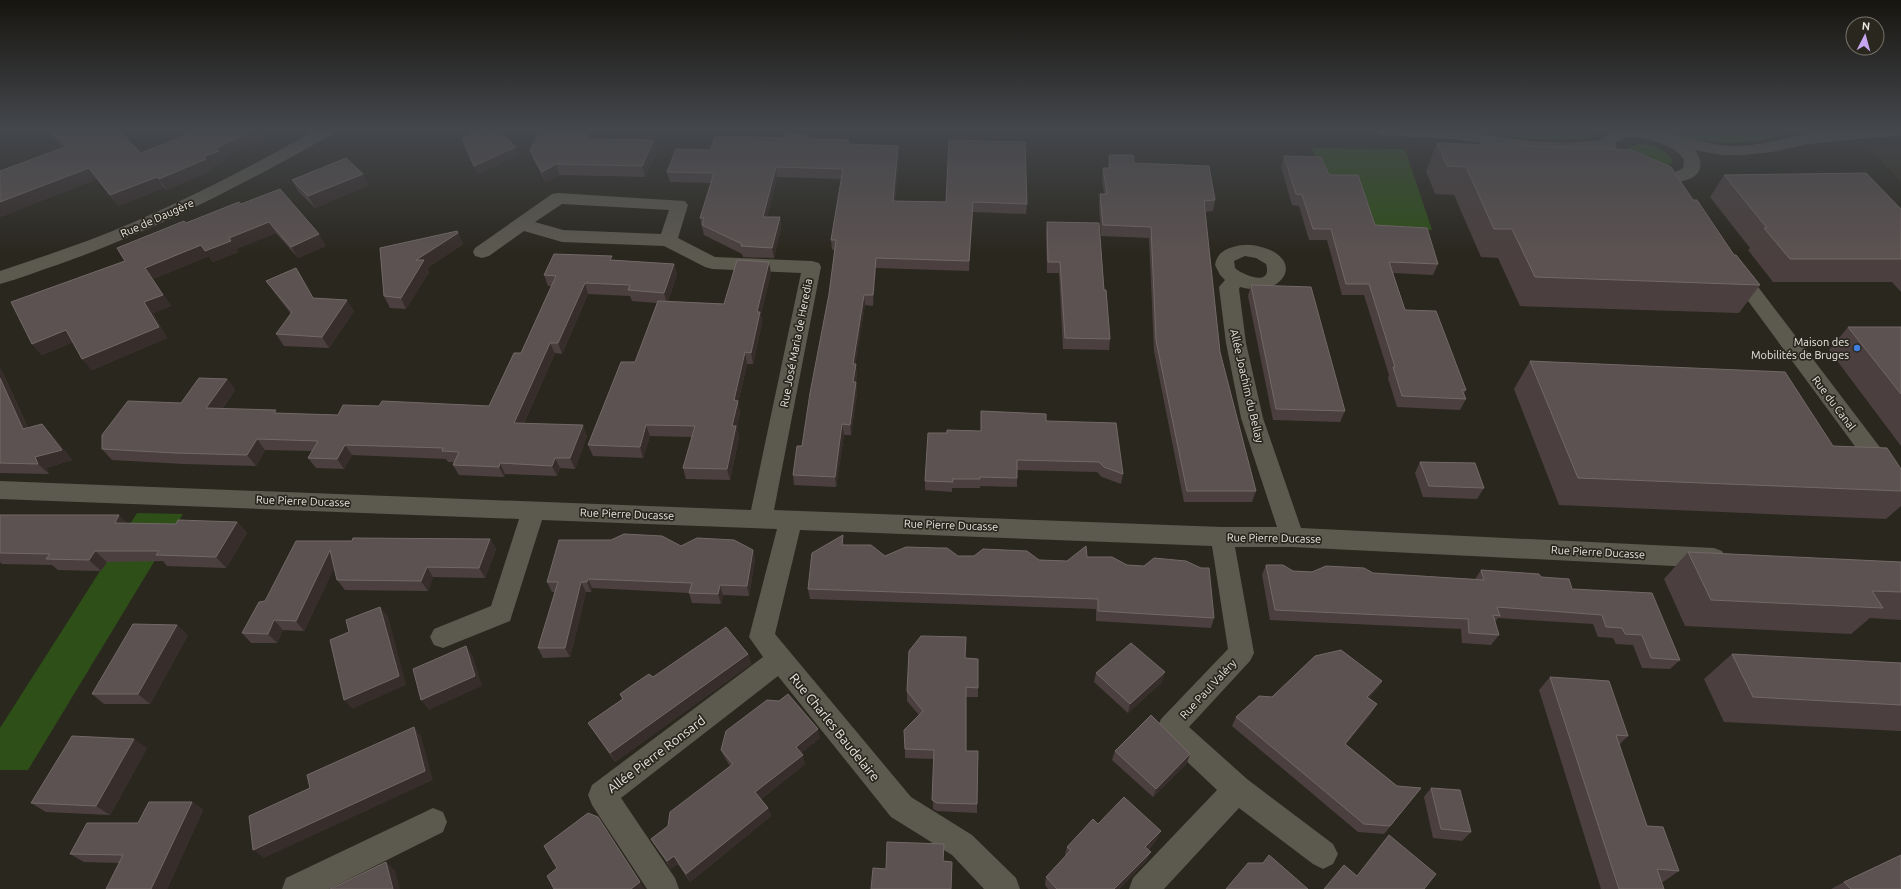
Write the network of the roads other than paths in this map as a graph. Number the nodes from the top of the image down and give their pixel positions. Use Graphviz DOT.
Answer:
graph roads {
  1 [pos="256,171"];
  2 [pos="1636,171"];
  3 [pos="1689,171"];
  4 [pos="1667,178"];
  5 [pos="1678,192"];
  6 [pos="521,224"];
  7 [pos="668,240"];
  8 [pos="482,252"];
  9 [pos="1722,253"];
  10 [pos="0,278"];
  11 [pos="1237,280"];
  12 [pos="0,490"];
  13 [pos="1901,492"];
  14 [pos="534,510"];
  15 [pos="761,519"];
  16 [pos="791,520"];
  17 [pos="1222,537"];
  18 [pos="1292,537"];
  19 [pos="1735,559"];
  20 [pos="443,637"];
  21 [pos="780,659"];
  22 [pos="1237,789"];
  23 [pos="433,822"];
  24 [pos="1323,854"];
  25 [pos="297,889"];
  26 [pos="664,889"];
  27 [pos="1005,889"];
  28 [pos="1144,889"];
  1 -- 10 [label="street, Rue de Daugère"];
  2 -- 4 [label="street"];
  3 -- 4 [label="street"];
  4 -- 5 [label="street"];
  6 -- 7 [label="street, Rue José Maria de Heredia"];
  6 -- 7 [label="street"];
  6 -- 8 [label="street"];
  7 -- 15 [label="street, Rue José Maria de Heredia"];
  9 -- 13 [label="street, Rue du Canal"];
  11 -- 18 [label="street, Allée Joachim du Bellay"];
  12 -- 14 [label="street, Rue Pierre Ducasse"];
  14 -- 15 [label="street, Rue Pierre Ducasse"];
  14 -- 20 [label="street"];
  15 -- 16 [label="street, Rue Pierre Ducasse"];
  16 -- 17 [label="street, Rue Pierre Ducasse"];
  16 -- 21 [label="street, Rue Charles Baudelaire"];
  17 -- 18 [label="street, Rue Pierre Ducasse"];
  17 -- 22 [label="street, Rue Paul Valéry"];
  18 -- 19 [label="street, Rue Pierre Ducasse"];
  21 -- 26 [label="street, Allée Pierre Ronsard"];
  21 -- 27 [label="street, Rue Charles Baudelaire"];
  22 -- 24 [label="street, Rue Paul Valéry"];
  22 -- 28 [label="street"];
  23 -- 25 [label="street"];
}
